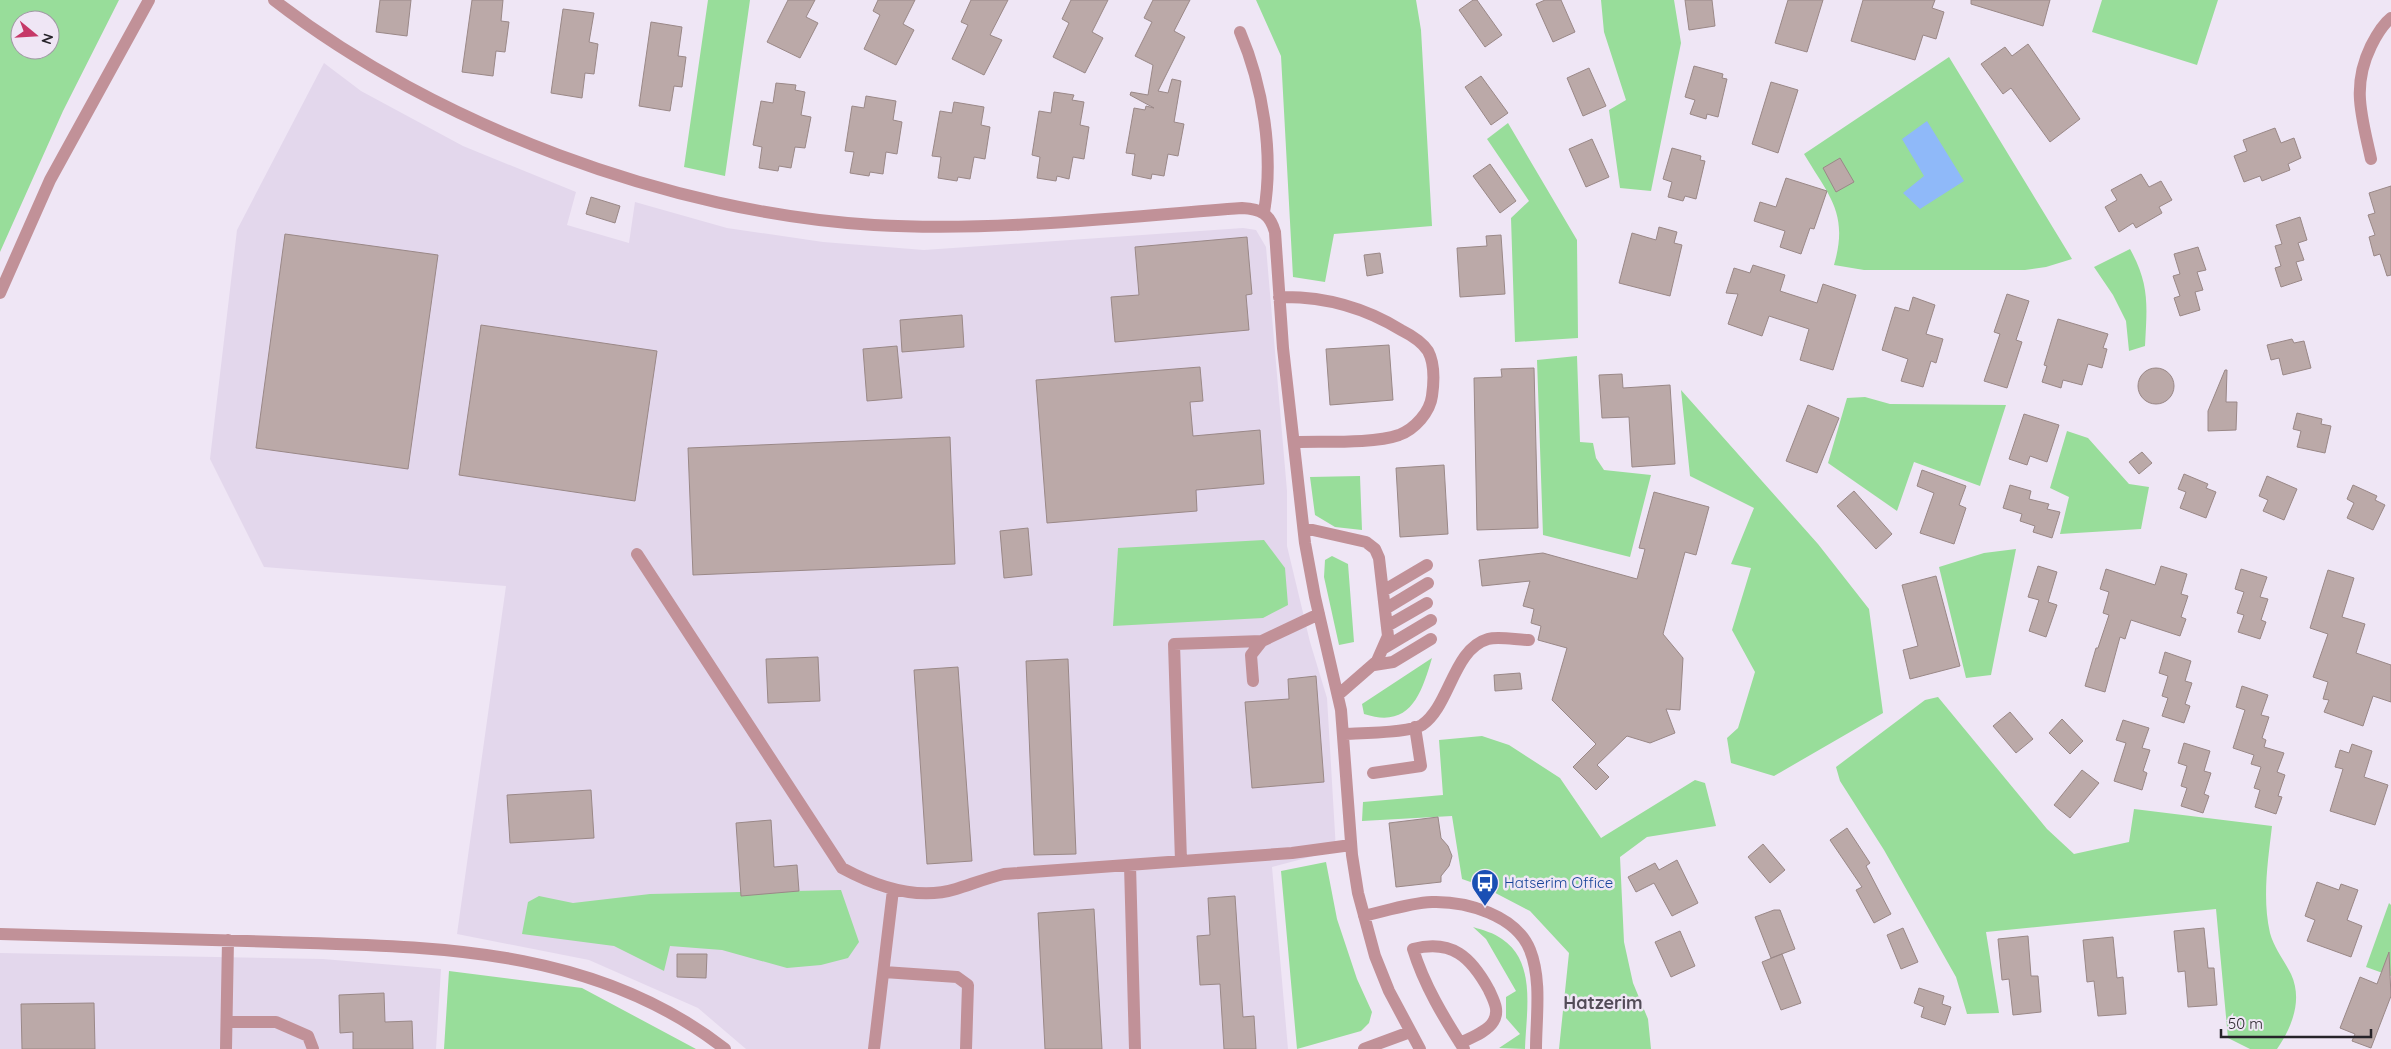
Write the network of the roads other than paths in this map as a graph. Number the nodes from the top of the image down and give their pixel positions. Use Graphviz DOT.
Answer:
graph roads {
  1 [pos="149,0"];
  2 [pos="274,0"];
  3 [pos="2391,18"];
  4 [pos="1240,32"];
  5 [pos="2371,159"];
  6 [pos="1264,212"];
  7 [pos="0,292"];
  8 [pos="1279,297"];
  9 [pos="1294,442"];
  10 [pos="1304,528"];
  11 [pos="637,554"];
  12 [pos="1427,565"];
  13 [pos="1428,583"];
  14 [pos="1383,591"];
  15 [pos="1427,603"];
  16 [pos="1385,609"];
  17 [pos="1319,614"];
  18 [pos="1432,620"];
  19 [pos="1387,626"];
  20 [pos="1431,639"];
  21 [pos="1530,640"];
  22 [pos="1262,641"];
  23 [pos="1384,648"];
  24 [pos="1374,665"];
  25 [pos="1253,681"];
  26 [pos="1338,695"];
  27 [pos="1416,727"];
  28 [pos="1343,734"];
  29 [pos="1373,773"];
  30 [pos="1351,845"];
  31 [pos="1181,861"];
  32 [pos="1130,864"];
  33 [pos="893,890"];
  34 [pos="1364,916"];
  35 [pos="0,934"];
  36 [pos="228,940"];
  37 [pos="884,972"];
  38 [pos="227,1022"];
  39 [pos="1410,1032"];
  40 [pos="1462,1046"];
  41 [pos="226,1049"];
  42 [pos="313,1049"];
  43 [pos="725,1049"];
  44 [pos="874,1049"];
  45 [pos="966,1049"];
  46 [pos="1135,1049"];
  47 [pos="1364,1049"];
  48 [pos="1420,1049"];
  49 [pos="1536,1049"];
  1 -- 7 [label="street"];
  2 -- 6 [label="street"];
  3 -- 5 [label="street"];
  4 -- 6 [label="street"];
  6 -- 8 [label="street"];
  8 -- 9 [label="street"];
  8 -- 9 [label="street"];
  9 -- 10 [label="street"];
  10 -- 14 [label="street"];
  10 -- 17 [label="street"];
  11 -- 33 [label="street"];
  12 -- 14 [label="street"];
  13 -- 16 [label="street"];
  14 -- 16 [label="street"];
  15 -- 19 [label="street"];
  16 -- 19 [label="street"];
  17 -- 22 [label="street"];
  17 -- 26 [label="street"];
  18 -- 23 [label="street"];
  19 -- 23 [label="street"];
  20 -- 24 [label="street"];
  21 -- 27 [label="street"];
  22 -- 25 [label="street"];
  22 -- 31 [label="street"];
  23 -- 24 [label="street"];
  24 -- 26 [label="street"];
  26 -- 28 [label="street"];
  27 -- 28 [label="street"];
  27 -- 29 [label="street"];
  28 -- 30 [label="street"];
  30 -- 31 [label="street"];
  30 -- 34 [label="street"];
  31 -- 32 [label="street"];
  32 -- 33 [label="street"];
  32 -- 46 [label="street"];
  33 -- 37 [label="street"];
  34 -- 39 [label="street"];
  34 -- 49 [label="street"];
  35 -- 36 [label="street"];
  36 -- 38 [label="street"];
  36 -- 43 [label="street"];
  37 -- 44 [label="street"];
  37 -- 45 [label="street"];
  38 -- 41 [label="street"];
  38 -- 42 [label="street"];
  39 -- 47 [label="street"];
  39 -- 48 [label="street"];
  40 -- 40 [label="street"];
}
